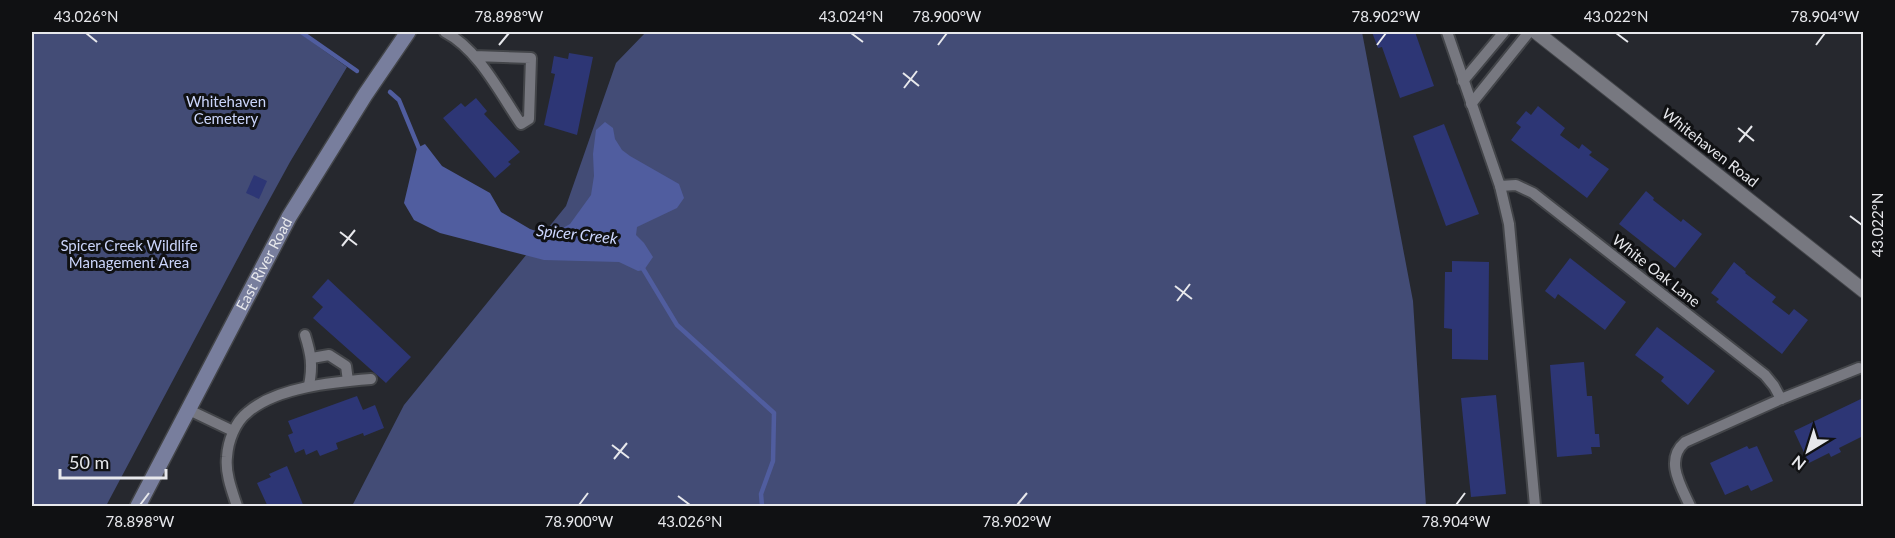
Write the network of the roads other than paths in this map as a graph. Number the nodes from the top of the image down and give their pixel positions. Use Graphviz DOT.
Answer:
graph roads {
  1 [pos="408,32"];
  2 [pos="445,32"];
  3 [pos="1447,32"];
  4 [pos="1504,32"];
  5 [pos="1529,32"];
  6 [pos="1536,32"];
  7 [pos="463,36"];
  8 [pos="474,56"];
  9 [pos="1463,81"];
  10 [pos="1471,104"];
  11 [pos="1500,186"];
  12 [pos="1863,291"];
  13 [pos="305,335"];
  14 [pos="312,358"];
  15 [pos="1859,368"];
  16 [pos="371,379"];
  17 [pos="348,381"];
  18 [pos="309,386"];
  19 [pos="1781,399"];
  20 [pos="189,410"];
  21 [pos="233,431"];
  22 [pos="138,507"];
  23 [pos="237,507"];
  24 [pos="1535,507"];
  25 [pos="1690,507"];
  1 -- 20 [label="main road, East River Road"];
  2 -- 7 [label="street"];
  3 -- 9 [label="street"];
  4 -- 9 [label="street"];
  5 -- 10 [label="street"];
  6 -- 12 [label="street, Whitehaven Road"];
  7 -- 8 [label="street"];
  8 -- 8 [label="street"];
  9 -- 10 [label="street"];
  10 -- 11 [label="street"];
  11 -- 19 [label="street, White Oak Lane"];
  11 -- 24 [label="street"];
  13 -- 14 [label="street"];
  14 -- 17 [label="street"];
  14 -- 18 [label="street"];
  15 -- 19 [label="street"];
  16 -- 17 [label="street"];
  17 -- 18 [label="street"];
  18 -- 21 [label="street"];
  19 -- 25 [label="street"];
  20 -- 21 [label="street"];
  20 -- 22 [label="main road, East River Road"];
  21 -- 23 [label="street"];
}
